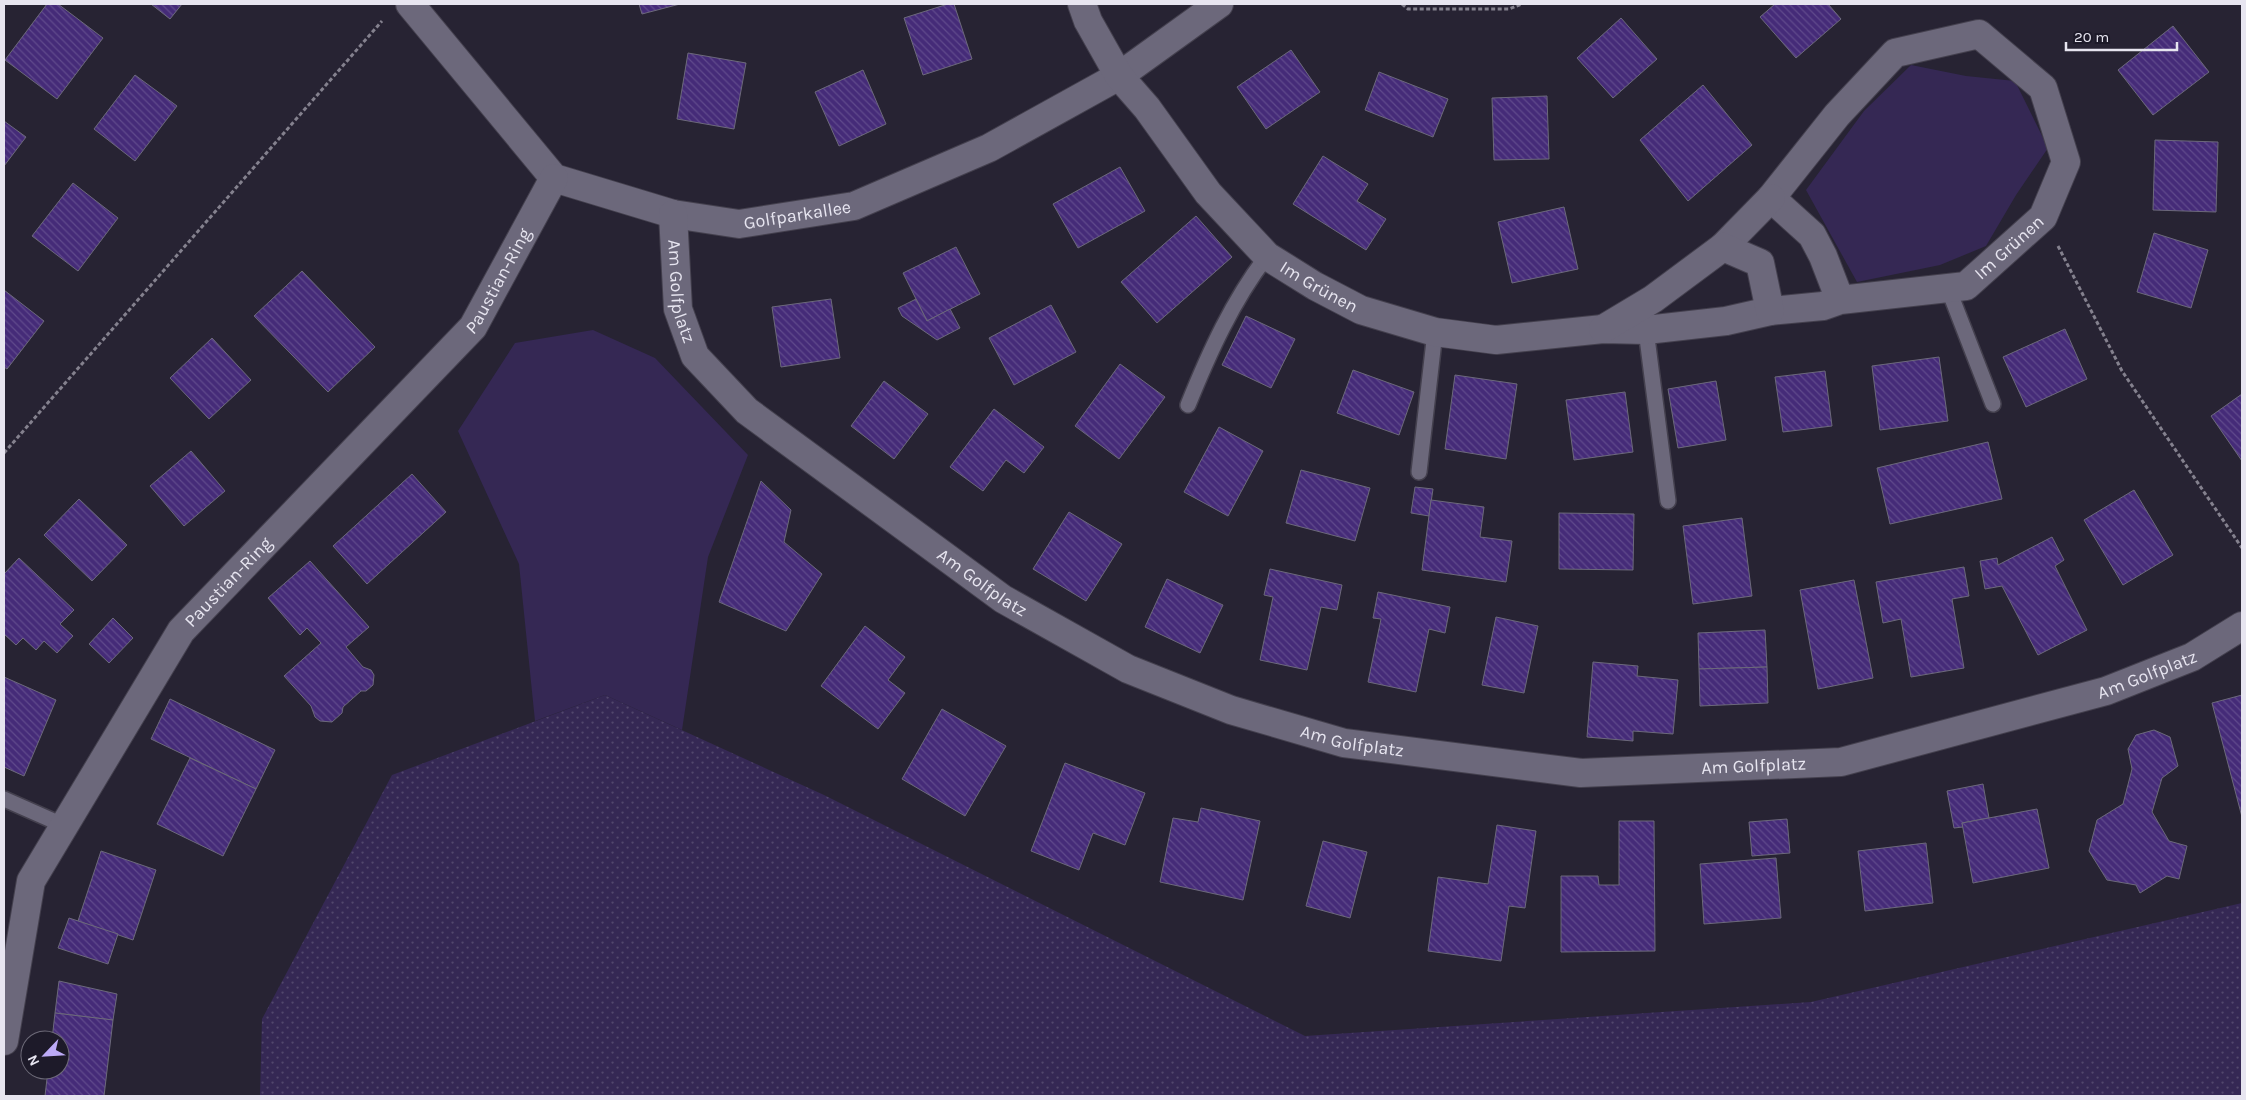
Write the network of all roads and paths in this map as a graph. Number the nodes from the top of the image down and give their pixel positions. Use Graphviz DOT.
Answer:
graph roads {
  1 [pos="410,4"];
  2 [pos="1082,4"];
  3 [pos="1219,4"];
  4 [pos="1402,4"];
  5 [pos="1522,4"];
  6 [pos="384,19"];
  7 [pos="1119,76"];
  8 [pos="554,178"];
  9 [pos="1771,198"];
  10 [pos="673,214"];
  11 [pos="2043,217"];
  12 [pos="1724,248"];
  13 [pos="1267,256"];
  14 [pos="1948,288"];
  15 [pos="1840,300"];
  16 [pos="1770,312"];
  17 [pos="1603,329"];
  18 [pos="1646,330"];
  19 [pos="1435,332"];
  20 [pos="1188,404"];
  21 [pos="1993,404"];
  22 [pos="4,453"];
  23 [pos="1418,472"];
  24 [pos="1668,501"];
  25 [pos="2242,548"];
  26 [pos="2242,626"];
  27 [pos="4,799"];
  28 [pos="64,826"];
  29 [pos="4,1037"];
  1 -- 8 [label="street"];
  2 -- 7 [label="street, Im Grünen"];
  3 -- 7 [label="street, Golfparkallee"];
  4 -- 5 [label="path"];
  6 -- 22 [label="path"];
  7 -- 10 [label="street, Golfparkallee"];
  7 -- 13 [label="street, Im Grünen"];
  8 -- 10 [label="street, Golfparkallee"];
  8 -- 28 [label="street, Paustian-Ring"];
  9 -- 11 [label="street, Im Grünen"];
  9 -- 12 [label="street, Im Grünen"];
  9 -- 15 [label="street"];
  10 -- 26 [label="street, Am Golfplatz"];
  11 -- 14 [label="street, Im Grünen"];
  11 -- 25 [label="path"];
  12 -- 16 [label="street"];
  12 -- 17 [label="street, Im Grünen"];
  13 -- 19 [label="street, Im Grünen"];
  13 -- 20 [label="lane"];
  14 -- 15 [label="street, Im Grünen"];
  14 -- 21 [label="lane"];
  15 -- 16 [label="street, Im Grünen"];
  16 -- 18 [label="street, Im Grünen"];
  17 -- 18 [label="street, Im Grünen"];
  17 -- 19 [label="street, Im Grünen"];
  18 -- 24 [label="lane"];
  19 -- 23 [label="lane"];
  27 -- 28 [label="lane"];
  28 -- 29 [label="street, Paustian-Ring"];
}
